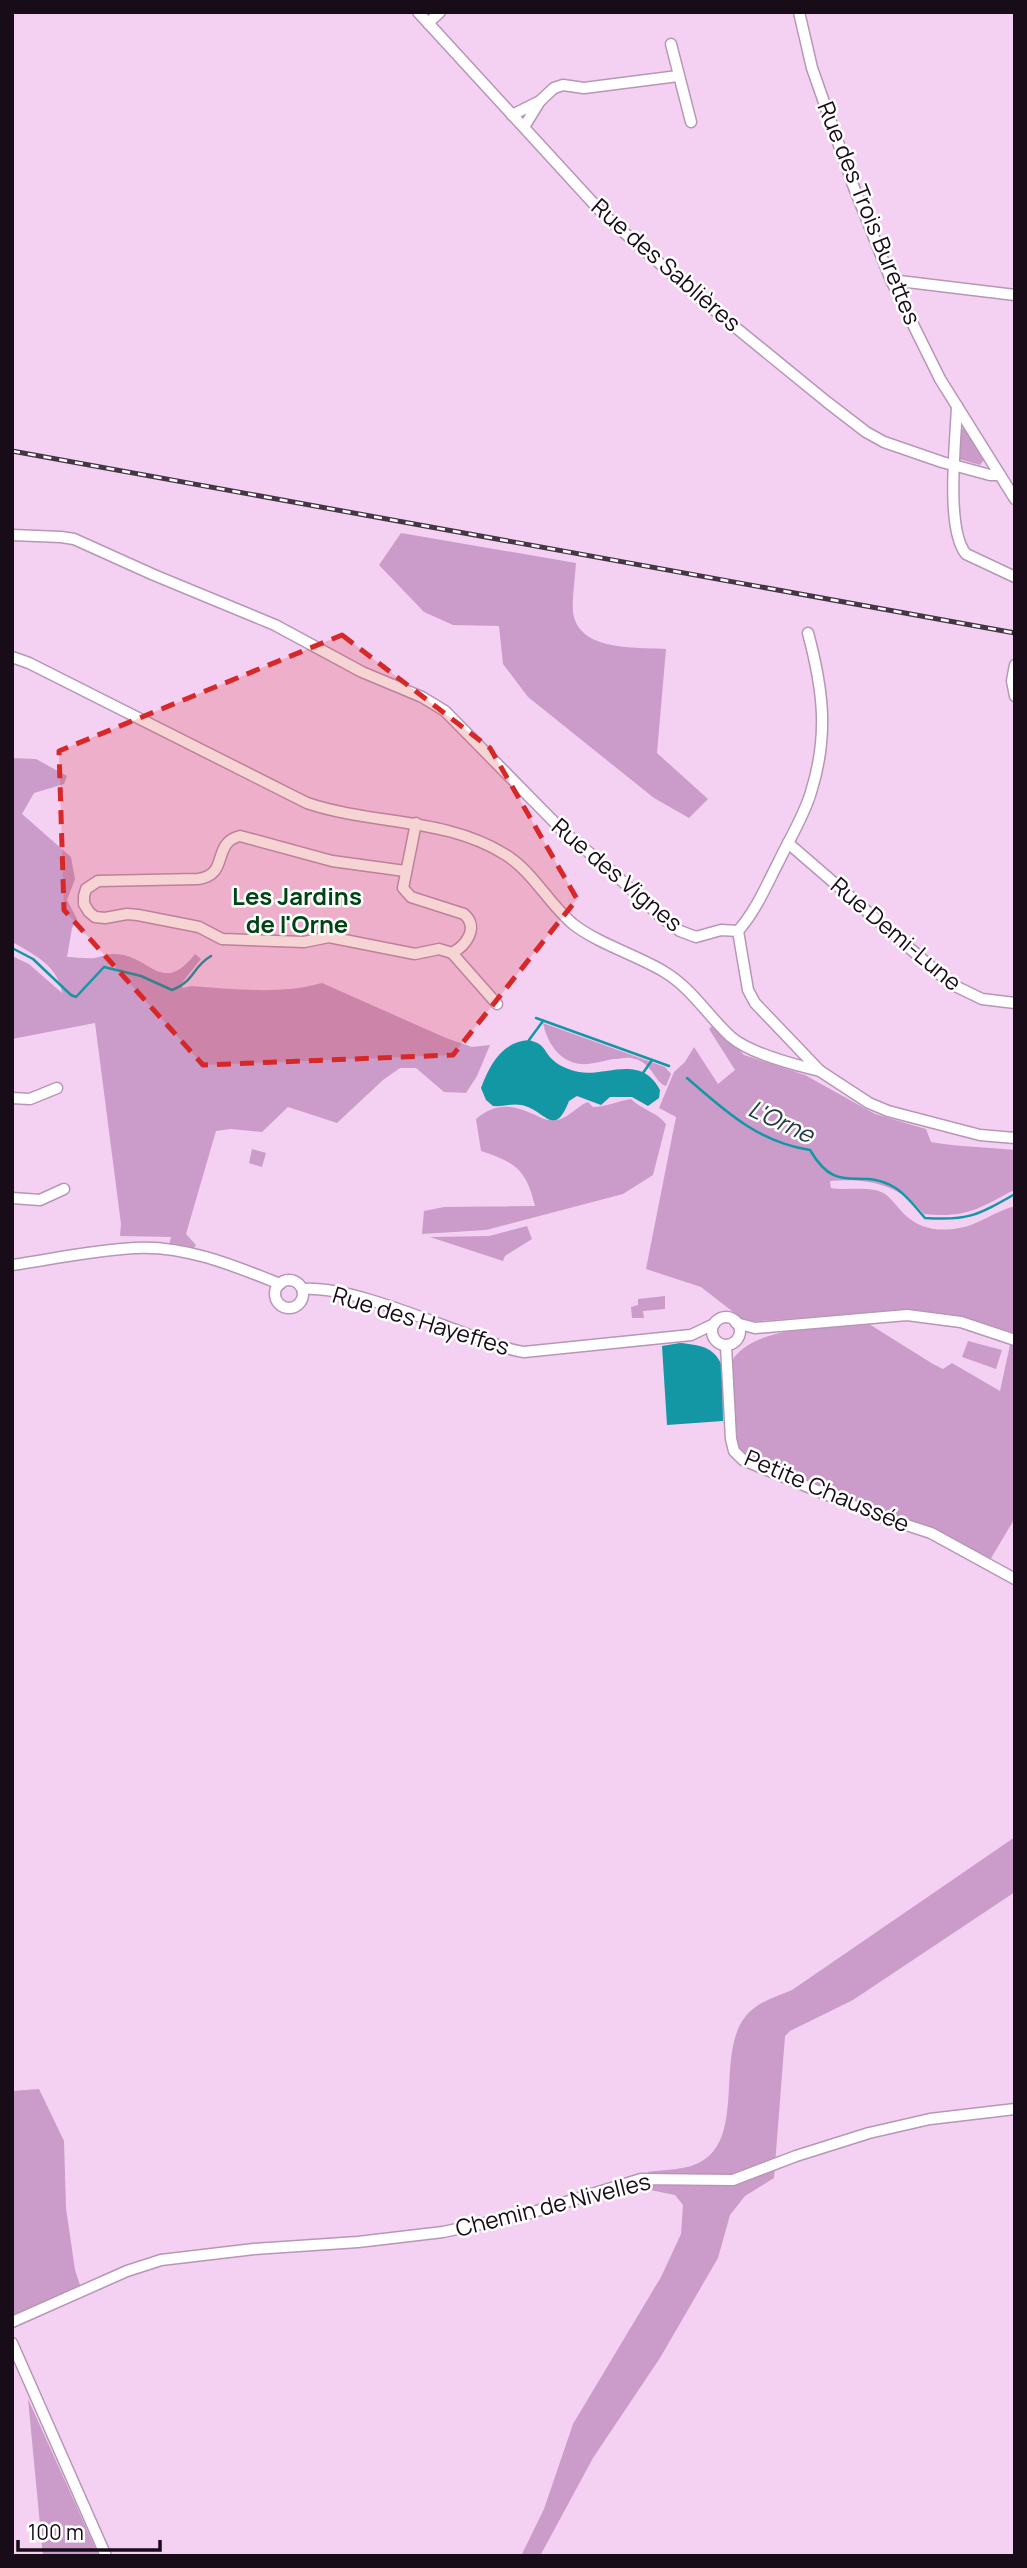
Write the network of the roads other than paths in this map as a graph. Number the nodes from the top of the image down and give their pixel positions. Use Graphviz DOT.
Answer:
graph roads {
  1 [pos="418,12"];
  2 [pos="440,12"];
  3 [pos="799,12"];
  4 [pos="428,23"];
  5 [pos="671,44"];
  6 [pos="678,76"];
  7 [pos="540,101"];
  8 [pos="512,115"];
  9 [pos="691,122"];
  10 [pos="524,127"];
  11 [pos="891,280"];
  12 [pos="1015,295"];
  13 [pos="957,406"];
  14 [pos="953,464"];
  15 [pos="1000,475"];
  16 [pos="1015,499"];
  17 [pos="12,535"];
  18 [pos="1015,577"];
  19 [pos="808,633"];
  20 [pos="12,657"];
  21 [pos="1014,674"];
  22 [pos="1015,696"];
  23 [pos="416,823"];
  24 [pos="788,843"];
  25 [pos="405,871"];
  26 [pos="738,931"];
  27 [pos="452,953"];
  28 [pos="1015,1003"];
  29 [pos="497,1004"];
  30 [pos="820,1071"];
  31 [pos="57,1088"];
  32 [pos="12,1098"];
  33 [pos="1015,1138"];
  34 [pos="64,1189"];
  35 [pos="12,1198"];
  36 [pos="12,1265"];
  37 [pos="278,1289"];
  38 [pos="303,1294"];
  39 [pos="736,1323"];
  40 [pos="714,1324"];
  41 [pos="755,1328"];
  42 [pos="691,1335"];
  43 [pos="739,1337"];
  44 [pos="1015,1339"];
  45 [pos="720,1343"];
  46 [pos="1015,1579"];
  47 [pos="1015,2109"];
  48 [pos="12,2322"];
  49 [pos="12,2343"];
  50 [pos="106,2556"];
  1 -- 4 [label="street, Rue des Sablières"];
  2 -- 4 [label="street"];
  3 -- 11 [label="street, Rue des Trois Burettes"];
  4 -- 8 [label="street, Rue des Sablières"];
  5 -- 6 [label="street"];
  6 -- 7 [label="street"];
  6 -- 9 [label="street"];
  7 -- 8 [label="street"];
  7 -- 10 [label="street"];
  8 -- 10 [label="street, Rue des Sablières"];
  10 -- 14 [label="street, Rue des Sablières"];
  11 -- 12 [label="street"];
  11 -- 13 [label="street, Rue des Trois Burettes"];
  13 -- 14 [label="street"];
  13 -- 15 [label="street, Rue des Trois Burettes"];
  14 -- 15 [label="street, Rue des Sablières"];
  14 -- 18 [label="street"];
  15 -- 16 [label="street, Rue des Trois Burettes"];
  17 -- 26 [label="street, Rue des Vignes"];
  19 -- 24 [label="street"];
  20 -- 23 [label="street"];
  21 -- 22 [label="street"];
  23 -- 25 [label="street"];
  23 -- 30 [label="street"];
  24 -- 26 [label="street"];
  24 -- 28 [label="street, Rue Demi-Lune"];
  25 -- 27 [label="street"];
  25 -- 27 [label="street"];
  26 -- 30 [label="street"];
  27 -- 29 [label="street"];
  30 -- 33 [label="street"];
  31 -- 32 [label="street"];
  34 -- 35 [label="street"];
  36 -- 37 [label="street"];
  37 -- 38 [label="street"];
  37 -- 38 [label="street"];
  38 -- 42 [label="street, Rue des Hayeffes"];
  39 -- 40 [label="street"];
  39 -- 41 [label="street"];
  39 -- 43 [label="street"];
  40 -- 42 [label="street, Rue des Hayeffes"];
  40 -- 45 [label="street"];
  41 -- 43 [label="street"];
  41 -- 44 [label="street"];
  42 -- 45 [label="street, Rue des Hayeffes"];
  43 -- 45 [label="street"];
  45 -- 46 [label="street, Petite Chaussée"];
  47 -- 48 [label="street, Chemin de Nivelles"];
  49 -- 50 [label="street"];
}
